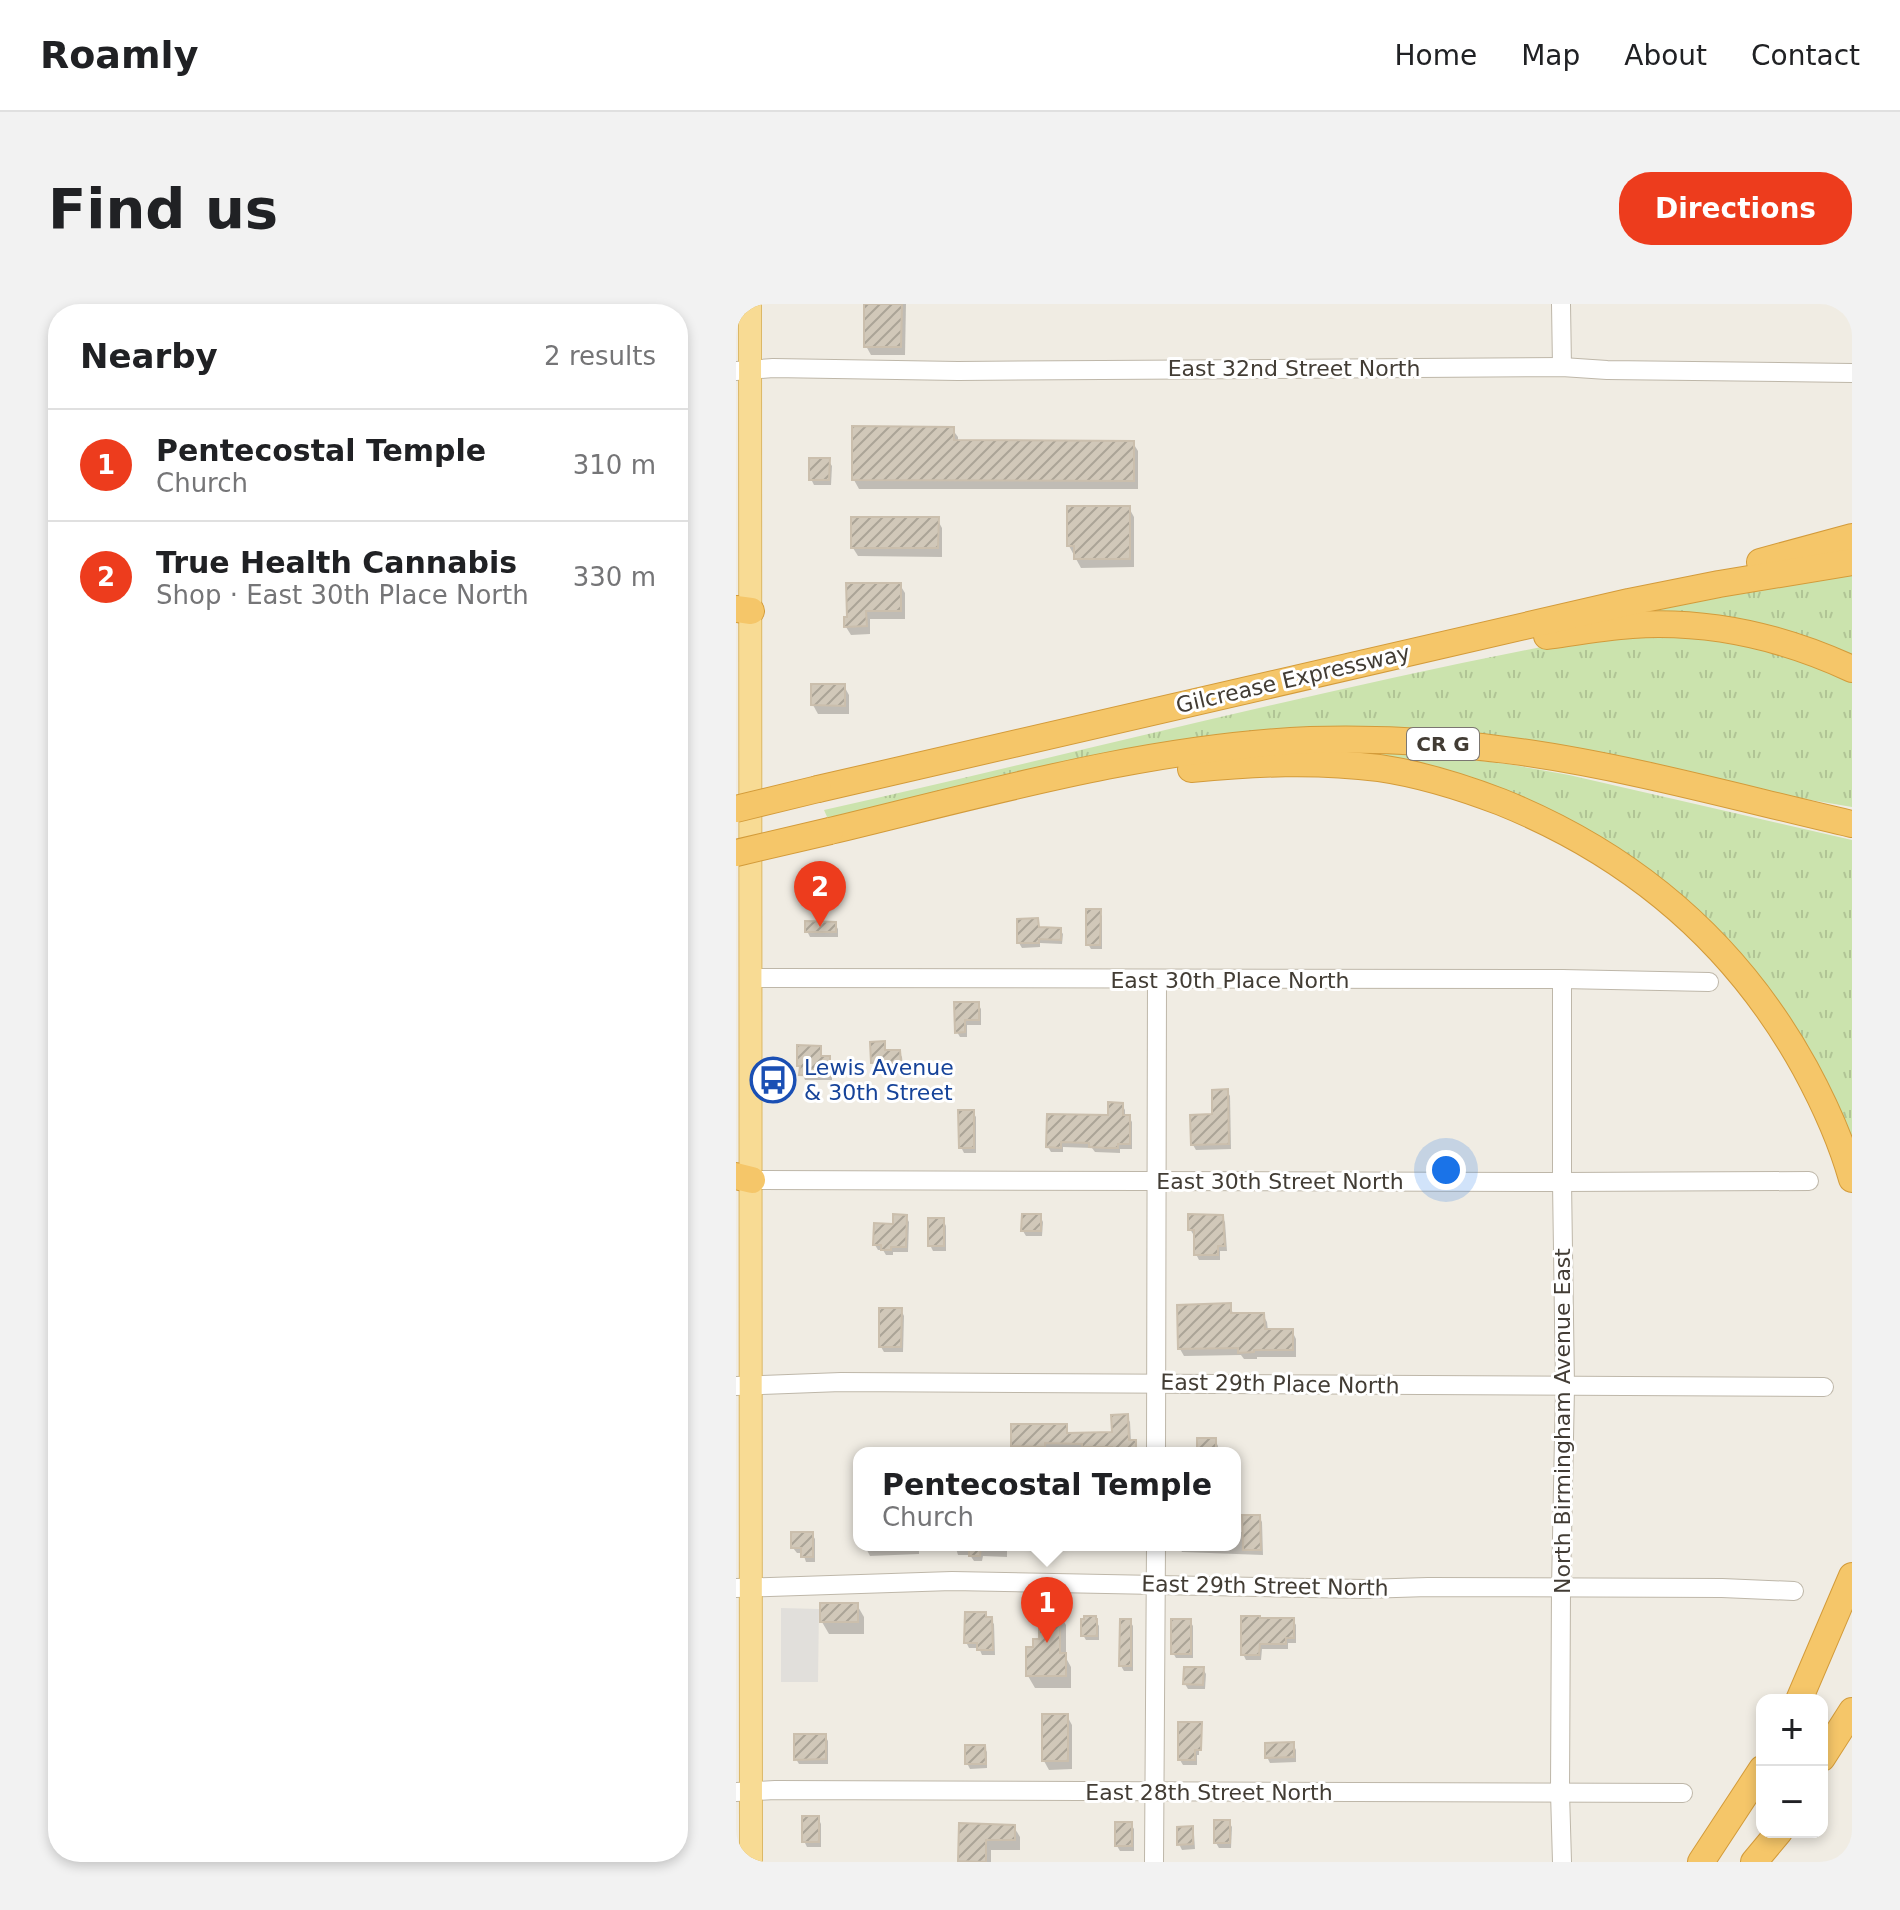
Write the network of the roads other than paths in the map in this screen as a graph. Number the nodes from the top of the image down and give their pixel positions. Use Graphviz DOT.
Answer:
graph roads {
  1 [pos="750,304"];
  2 [pos="1561,304"];
  3 [pos="1562,367"];
  4 [pos="744,370"];
  5 [pos="1852,373"];
  6 [pos="1852,537"];
  7 [pos="1852,562"];
  8 [pos="741,611"];
  9 [pos="1474,637"];
  10 [pos="1392,655"];
  11 [pos="1852,669"];
  12 [pos="1030,784"];
  13 [pos="736,809"];
  14 [pos="1852,824"];
  15 [pos="736,853"];
  16 [pos="751,978"];
  17 [pos="1562,979"];
  18 [pos="1157,980"];
  19 [pos="1709,982"];
  20 [pos="741,1179"];
  21 [pos="1852,1179"];
  22 [pos="1157,1180"];
  23 [pos="1809,1181"];
  24 [pos="1562,1182"];
  25 [pos="1156,1383"];
  26 [pos="744,1385"];
  27 [pos="1565,1387"];
  28 [pos="1824,1387"];
  29 [pos="1156,1447"];
  30 [pos="1156,1551"];
  31 [pos="1852,1576"];
  32 [pos="1157,1585"];
  33 [pos="744,1588"];
  34 [pos="1561,1588"];
  35 [pos="1794,1591"];
  36 [pos="1802,1694"];
  37 [pos="1852,1711"];
  38 [pos="1852,1742"];
  39 [pos="1828,1749"];
  40 [pos="1828,1772"];
  41 [pos="1756,1778"];
  42 [pos="744,1792"];
  43 [pos="1155,1792"];
  44 [pos="1560,1792"];
  45 [pos="1683,1793"];
  46 [pos="751,1862"];
  47 [pos="1154,1862"];
  48 [pos="1562,1862"];
  49 [pos="1701,1862"];
  1 -- 4 [label="main road"];
  2 -- 3 [label="street"];
  3 -- 4 [label="street, East 32nd Street North"];
  3 -- 5 [label="street, East 32nd Street North"];
  4 -- 8 [label="main road"];
  6 -- 9 [label="highway"];
  7 -- 9 [label="highway, Gilcrease Expressway"];
  8 -- 16 [label="main road"];
  9 -- 10 [label="highway, Gilcrease Expressway"];
  10 -- 11 [label="highway"];
  10 -- 13 [label="highway, Gilcrease Expressway, bridge"];
  12 -- 14 [label="highway, CR G"];
  12 -- 15 [label="highway, CR G, bridge"];
  12 -- 21 [label="highway"];
  16 -- 18 [label="street, East 30th Place North"];
  16 -- 20 [label="main road"];
  17 -- 18 [label="street, East 30th Place North"];
  17 -- 19 [label="street, East 30th Place North"];
  17 -- 24 [label="street, North Birmingham Avenue East"];
  18 -- 22 [label="street"];
  20 -- 22 [label="street, East 30th Street North"];
  20 -- 26 [label="main road"];
  22 -- 24 [label="street, East 30th Street North"];
  22 -- 25 [label="street"];
  23 -- 24 [label="street, East 30th Street North"];
  24 -- 27 [label="street, North Birmingham Avenue East"];
  25 -- 26 [label="street, East 29th Place North"];
  25 -- 27 [label="street, East 29th Place North"];
  25 -- 29 [label="street"];
  26 -- 33 [label="main road"];
  27 -- 28 [label="street, East 29th Place North"];
  27 -- 34 [label="street, North Birmingham Avenue East"];
  30 -- 32 [label="street"];
  31 -- 36 [label="highway"];
  32 -- 33 [label="street, East 29th Street North"];
  32 -- 34 [label="street, East 29th Street North"];
  32 -- 43 [label="street"];
  33 -- 42 [label="main road"];
  34 -- 35 [label="street, East 29th Street North"];
  34 -- 44 [label="street, North Birmingham Avenue East"];
  37 -- 39 [label="highway"];
  38 -- 40 [label="highway"];
  41 -- 49 [label="highway"];
  42 -- 43 [label="street, East 28th Street North"];
  42 -- 46 [label="main road"];
  43 -- 44 [label="street, East 28th Street North"];
  43 -- 47 [label="street"];
  44 -- 45 [label="street, East 28th Street North"];
  44 -- 48 [label="street, North Birmingham Avenue East"];
}
